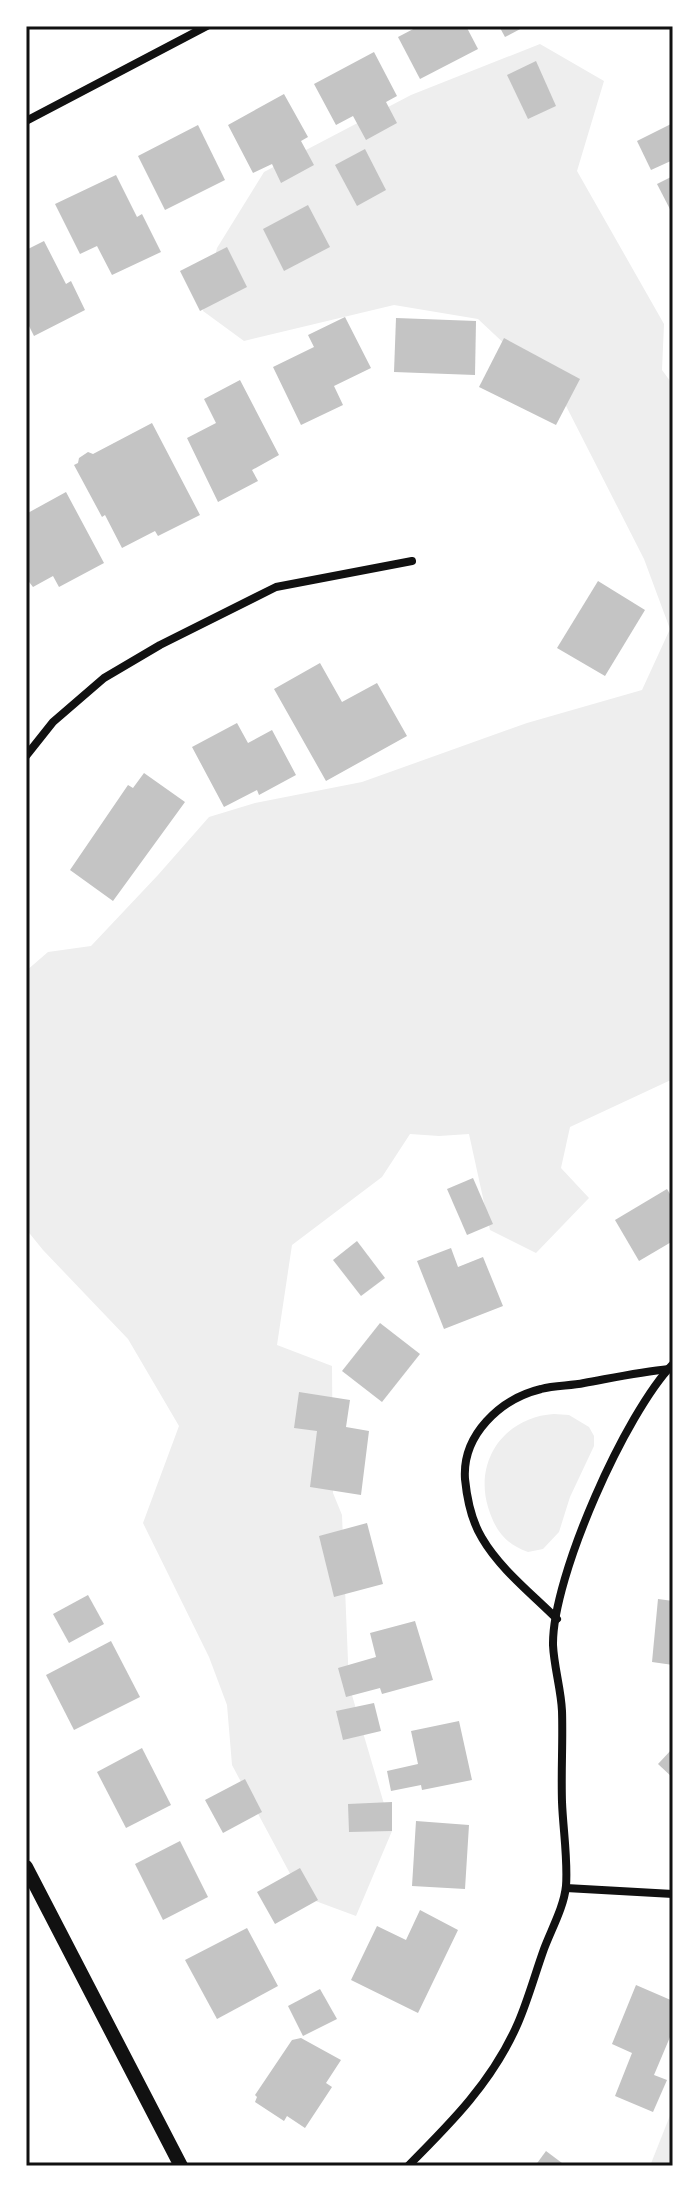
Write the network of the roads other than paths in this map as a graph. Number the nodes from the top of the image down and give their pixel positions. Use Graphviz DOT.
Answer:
graph roads {
  1 [pos="207,26"];
  2 [pos="26,121"];
  3 [pos="412,561"];
  4 [pos="26,756"];
  5 [pos="671,1367"];
  6 [pos="557,1619"];
  7 [pos="26,1867"];
  8 [pos="566,1888"];
  9 [pos="673,1894"];
  10 [pos="181,2166"];
  11 [pos="408,2166"];
  1 -- 2 [label="street"];
  3 -- 4 [label="street"];
  5 -- 6 [label="street"];
  5 -- 6 [label="street"];
  6 -- 8 [label="street"];
  7 -- 10 [label="street"];
  8 -- 9 [label="street"];
  8 -- 11 [label="street"];
}
